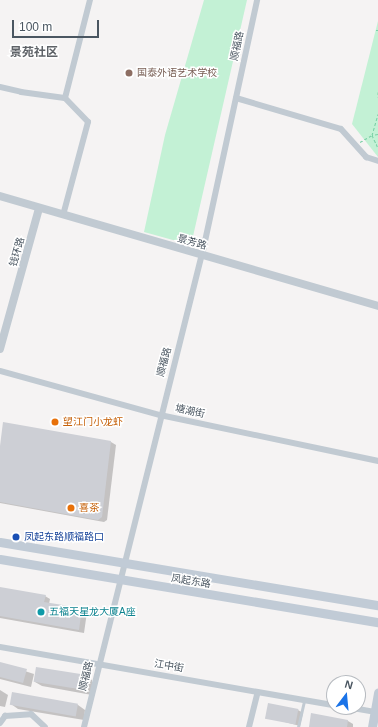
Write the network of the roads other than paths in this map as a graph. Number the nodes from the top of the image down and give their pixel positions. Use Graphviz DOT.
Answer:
graph roads {
  1 [pos="90,0"];
  2 [pos="257,0"];
  3 [pos="0,86"];
  4 [pos="65,98"];
  5 [pos="236,98"];
  6 [pos="378,161"];
  7 [pos="0,196"];
  8 [pos="39,208"];
  9 [pos="63,214"];
  10 [pos="202,256"];
  11 [pos="378,306"];
  12 [pos="0,349"];
  13 [pos="0,371"];
  14 [pos="160,415"];
  15 [pos="378,461"];
  16 [pos="0,542"];
  17 [pos="0,559"];
  18 [pos="125,564"];
  19 [pos="120,580"];
  20 [pos="378,605"];
  21 [pos="378,622"];
  22 [pos="0,647"];
  23 [pos="100,664"];
  24 [pos="258,692"];
  25 [pos="378,693"];
  26 [pos="304,700"];
  27 [pos="326,704"];
  28 [pos="366,710"];
  29 [pos="375,712"];
  30 [pos="0,722"];
  31 [pos="45,727"];
  32 [pos="84,727"];
  33 [pos="249,727"];
  34 [pos="298,727"];
  35 [pos="372,727"];
  1 -- 4 [label="street"];
  2 -- 5 [label="street, 顺福路"];
  3 -- 4 [label="street"];
  4 -- 9 [label="street"];
  5 -- 6 [label="street"];
  5 -- 10 [label="street, 顺福路"];
  7 -- 8 [label="street, 景芳路"];
  8 -- 9 [label="street, 景芳路"];
  8 -- 12 [label="street, 钱环路"];
  9 -- 10 [label="street, 景芳路"];
  10 -- 11 [label="street, 景芳路"];
  10 -- 14 [label="street, 顺福路"];
  13 -- 14 [label="street, 塘潮街"];
  14 -- 15 [label="street, 塘潮街"];
  14 -- 18 [label="street, 顺福路"];
  16 -- 18 [label="main road, 凤起东路"];
  17 -- 19 [label="main road, 凤起东路"];
  18 -- 19 [label="street, 顺福路"];
  18 -- 20 [label="main road, 凤起东路"];
  19 -- 21 [label="main road, 凤起东路"];
  19 -- 23 [label="street, 顺福路"];
  22 -- 23 [label="street, 江中街"];
  23 -- 24 [label="street, 江中街"];
  23 -- 32 [label="street, 顺福路"];
  24 -- 26 [label="street, 江中街"];
  24 -- 33 [label="street"];
  25 -- 29 [label="main road"];
  26 -- 27 [label="street, 江中街"];
  26 -- 34 [label="lane"];
  28 -- 29 [label="street"];
  29 -- 35 [label="main road"];
  30 -- 31 [label="street"];
}
